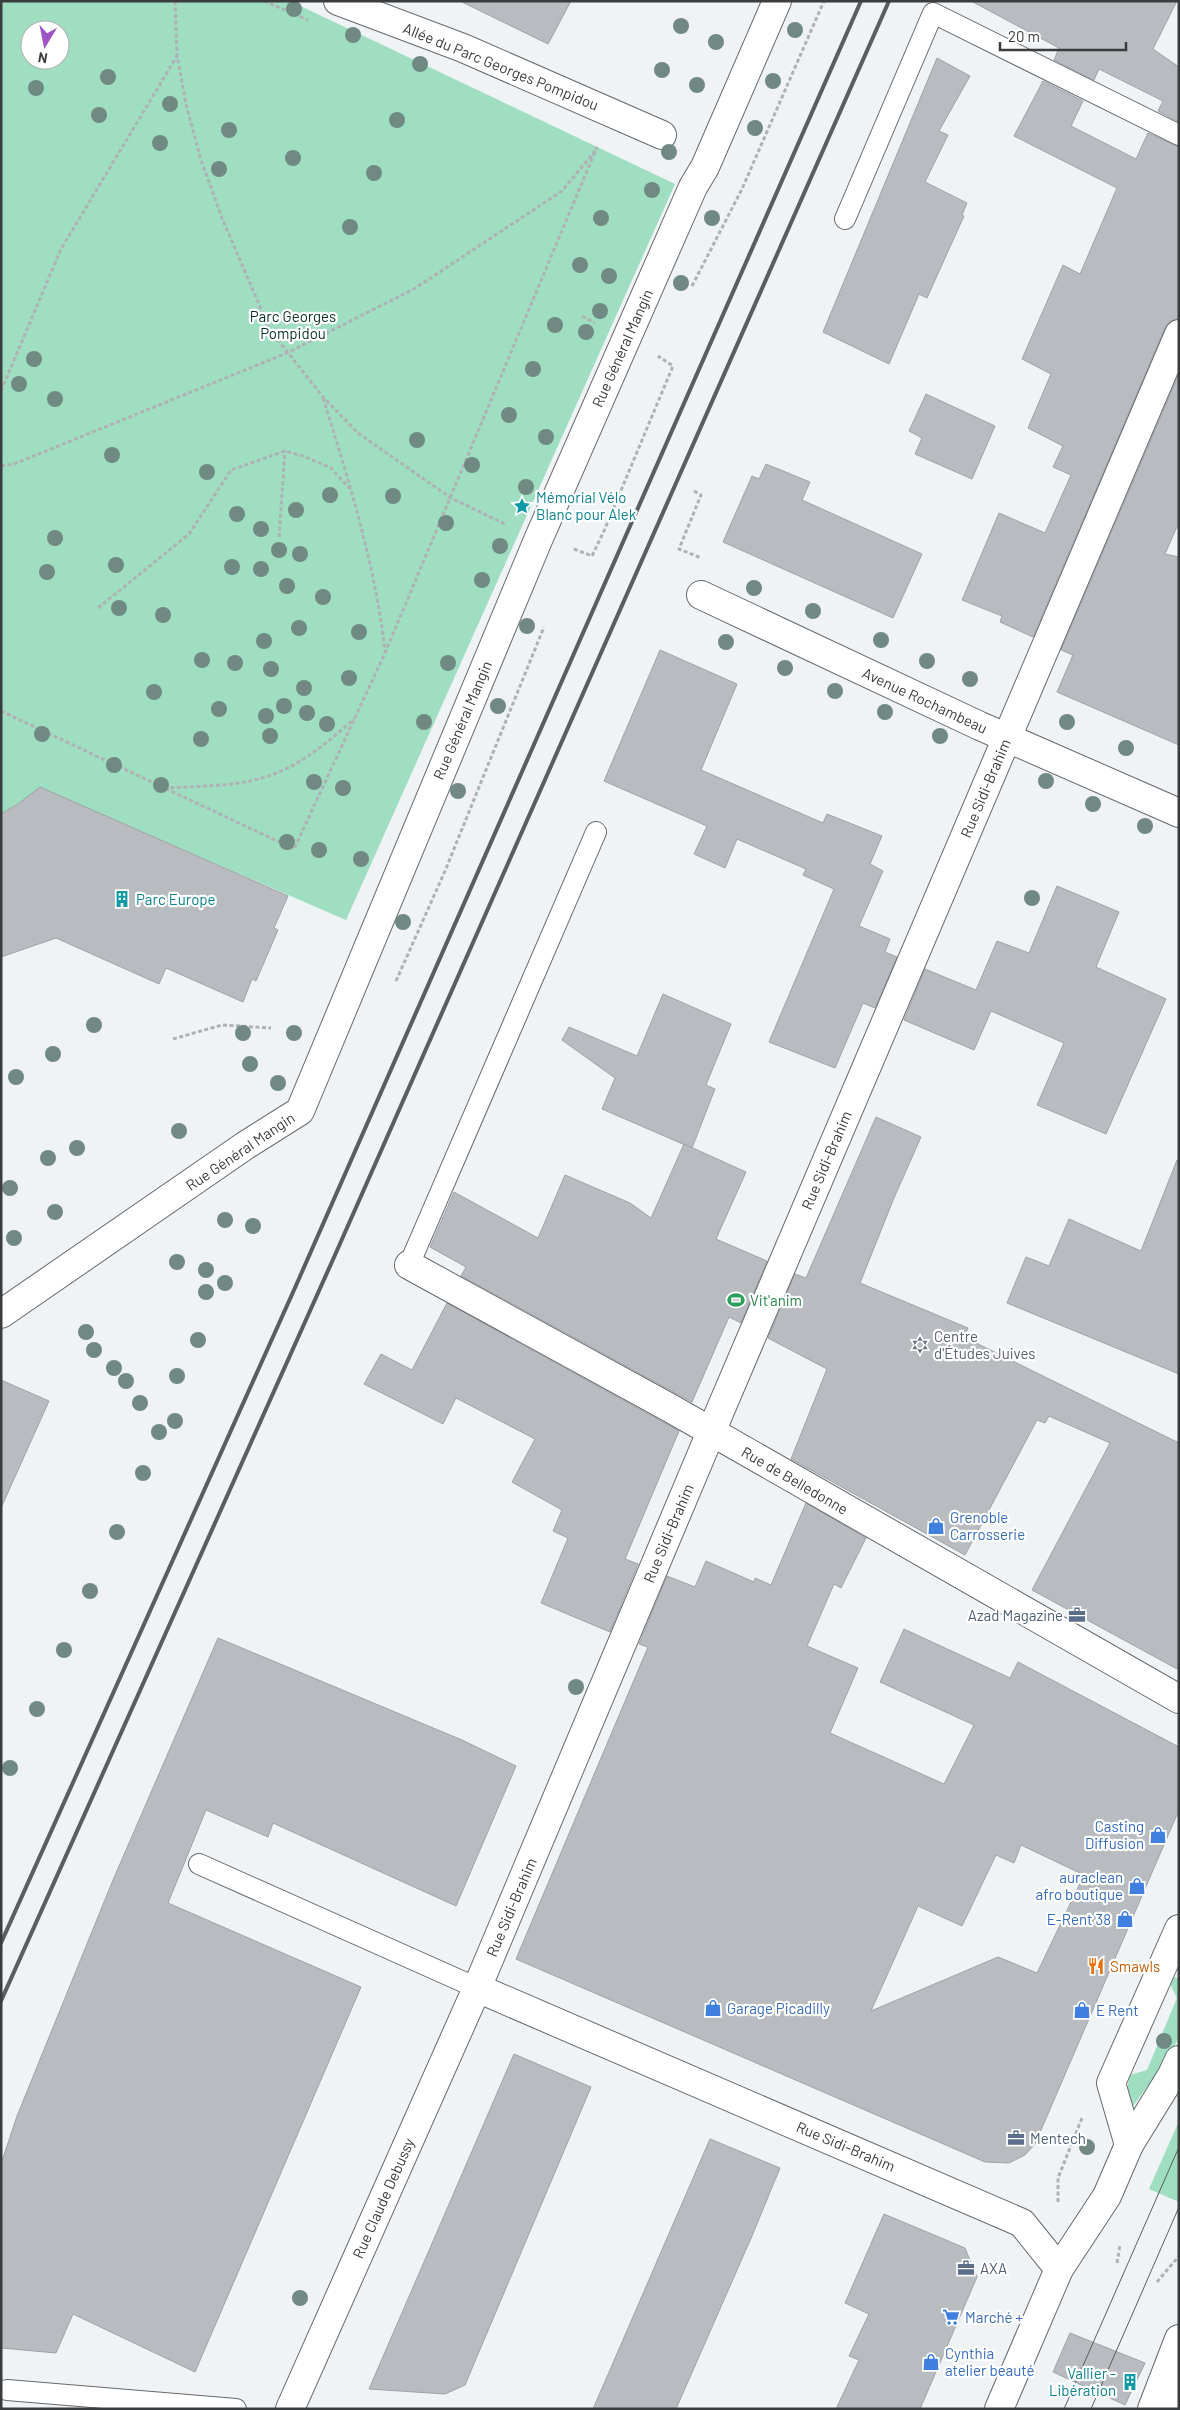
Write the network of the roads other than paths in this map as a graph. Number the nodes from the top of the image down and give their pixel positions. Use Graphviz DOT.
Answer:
graph roads {
  1 [pos="338,1"];
  2 [pos="777,1"];
  3 [pos="662,135"];
  4 [pos="1179,135"];
  5 [pos="845,219"];
  6 [pos="1179,334"];
  7 [pos="701,595"];
  8 [pos="1006,736"];
  9 [pos="1179,813"];
  10 [pos="596,832"];
  11 [pos="409,1265"];
  12 [pos="1,1314"];
  13 [pos="711,1432"];
  14 [pos="1179,1698"];
  15 [pos="199,1864"];
  16 [pos="1179,1929"];
  17 [pos="477,1988"];
  18 [pos="1179,2060"];
  19 [pos="1129,2145"];
  20 [pos="1059,2269"];
  21 [pos="1179,2339"];
  22 [pos="7,2390"];
  23 [pos="1179,2391"];
  24 [pos="236,2409"];
  25 [pos="290,2409"];
  26 [pos="999,2409"];
  27 [pos="1152,2409"];
  28 [pos="1159,2409"];
  1 -- 3 [label="street, Allée du Parc Georges Pompidou"];
  2 -- 12 [label="street, Rue Général Mangin"];
  4 -- 5 [label="lane"];
  6 -- 8 [label="street, Rue Sidi-Brahim"];
  7 -- 8 [label="street, Avenue Rochambeau"];
  8 -- 9 [label="street, Avenue Rochambeau"];
  8 -- 13 [label="street, Rue Sidi-Brahim"];
  10 -- 11 [label="lane"];
  11 -- 13 [label="street, Rue de Belledonne"];
  13 -- 14 [label="street, Rue de Belledonne"];
  13 -- 17 [label="street, Rue Sidi-Brahim"];
  15 -- 17 [label="lane, Rue Sidi-Brahim"];
  16 -- 19 [label="street"];
  17 -- 20 [label="street, Rue Sidi-Brahim"];
  17 -- 25 [label="street, Rue Claude Debussy"];
  18 -- 19 [label="street"];
  19 -- 20 [label="street"];
  20 -- 26 [label="street"];
  21 -- 27 [label="street"];
  22 -- 24 [label="lane"];
  23 -- 28 [label="street"];
}
